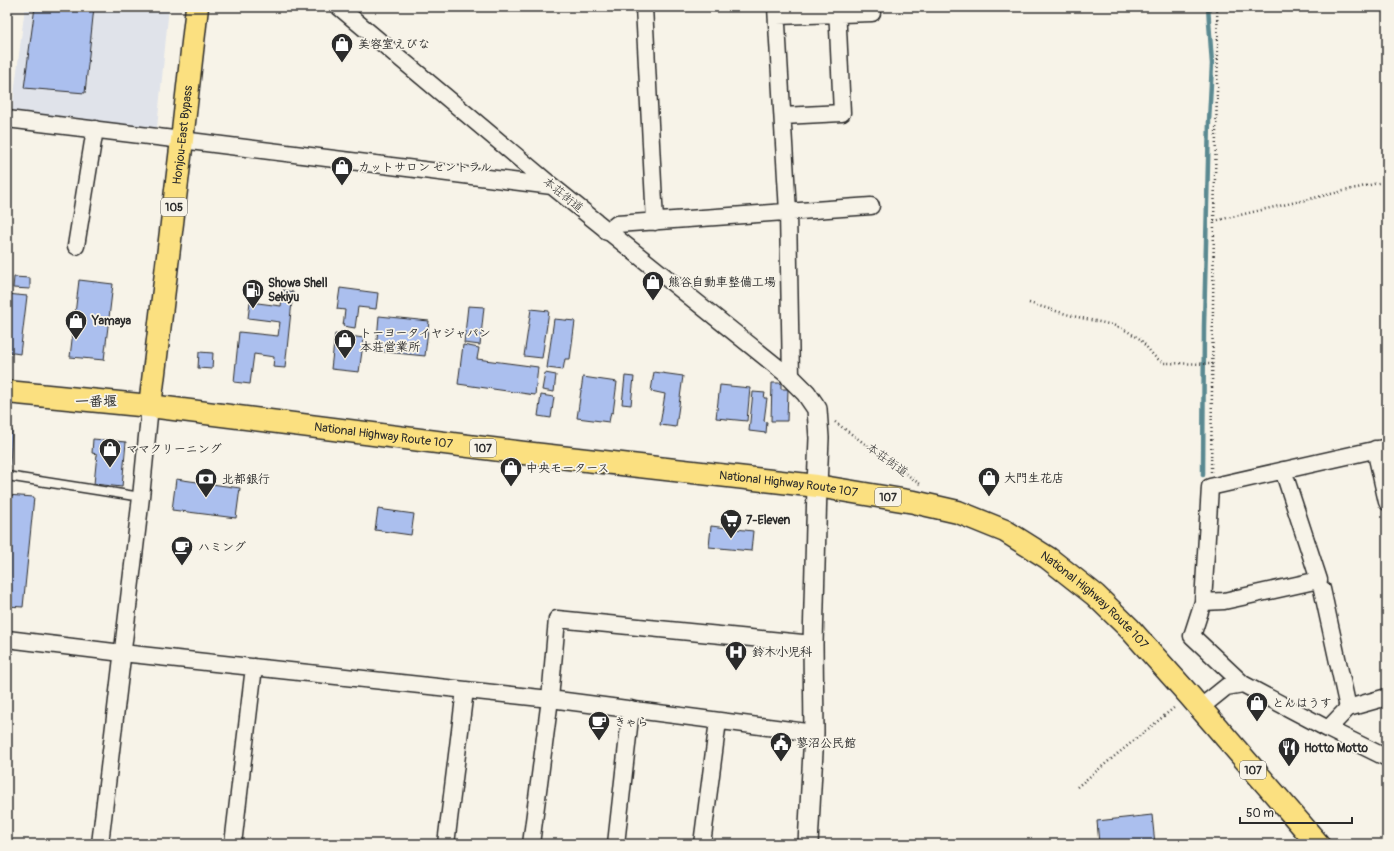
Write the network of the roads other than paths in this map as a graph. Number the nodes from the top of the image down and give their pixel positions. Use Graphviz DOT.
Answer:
graph roads {
  1 [pos="197,7"];
  2 [pos="339,7"];
  3 [pos="644,7"];
  4 [pos="837,11"];
  5 [pos="777,12"];
  6 [pos="872,13"];
  7 [pos="784,116"];
  8 [pos="7,119"];
  9 [pos="7,123"];
  10 [pos="95,129"];
  11 [pos="182,140"];
  12 [pos="552,186"];
  13 [pos="871,206"];
  14 [pos="788,212"];
  15 [pos="655,222"];
  16 [pos="607,232"];
  17 [pos="76,246"];
  18 [pos="791,378"];
  19 [pos="7,392"];
  20 [pos="150,406"];
  21 [pos="1381,448"];
  22 [pos="1283,470"];
  23 [pos="7,476"];
  24 [pos="817,486"];
  25 [pos="141,497"];
  26 [pos="1387,502"];
  27 [pos="1322,589"];
  28 [pos="1203,602"];
  29 [pos="7,640"];
  30 [pos="813,644"];
  31 [pos="122,654"];
  32 [pos="254,666"];
  33 [pos="1243,684"];
  34 [pos="465,690"];
  35 [pos="1387,697"];
  36 [pos="550,699"];
  37 [pos="1195,701"];
  38 [pos="1348,708"];
  39 [pos="631,709"];
  40 [pos="718,721"];
  41 [pos="1328,729"];
  42 [pos="814,733"];
  43 [pos="1387,758"];
  44 [pos="100,844"];
  45 [pos="233,844"];
  46 [pos="446,844"];
  47 [pos="532,844"];
  48 [pos="616,844"];
  49 [pos="702,844"];
  50 [pos="808,844"];
  51 [pos="1318,844"];
  1 -- 11 [label="highway, Honjou-East Bypass / 105"];
  2 -- 12 [label="street, 本荘街道"];
  3 -- 15 [label="street"];
  4 -- 5 [label="street"];
  4 -- 6 [label="street"];
  4 -- 7 [label="street"];
  5 -- 7 [label="street"];
  7 -- 14 [label="street"];
  8 -- 9 [label="street"];
  8 -- 10 [label="street"];
  10 -- 11 [label="street"];
  10 -- 17 [label="street"];
  11 -- 12 [label="street"];
  11 -- 20 [label="highway, Honjou-East Bypass / 105"];
  12 -- 16 [label="street, 本荘街道"];
  13 -- 14 [label="street"];
  14 -- 15 [label="street"];
  14 -- 18 [label="street"];
  15 -- 16 [label="street"];
  16 -- 18 [label="street, 本荘街道"];
  18 -- 24 [label="street"];
  19 -- 20 [label="highway, National Highway Route 107"];
  20 -- 24 [label="highway, National Highway Route 107 / 107"];
  20 -- 25 [label="street"];
  21 -- 22 [label="street"];
  21 -- 26 [label="street"];
  22 -- 28 [label="street"];
  22 -- 28 [label="street"];
  23 -- 25 [label="lane"];
  24 -- 30 [label="street"];
  24 -- 37 [label="highway, National Highway Route 107 / 107"];
  25 -- 31 [label="street"];
  27 -- 38 [label="street"];
  28 -- 33 [label="street"];
  29 -- 31 [label="street"];
  30 -- 36 [label="street"];
  30 -- 42 [label="street"];
  31 -- 32 [label="street"];
  31 -- 44 [label="street"];
  32 -- 34 [label="street"];
  32 -- 45 [label="street"];
  33 -- 37 [label="street"];
  33 -- 41 [label="street"];
  34 -- 36 [label="street"];
  34 -- 46 [label="street"];
  35 -- 38 [label="street"];
  36 -- 39 [label="street"];
  36 -- 47 [label="street"];
  37 -- 51 [label="highway, National Highway Route 107 / 107"];
  38 -- 41 [label="street"];
  39 -- 40 [label="street"];
  39 -- 48 [label="street"];
  40 -- 42 [label="street"];
  40 -- 49 [label="street"];
  41 -- 43 [label="street"];
  42 -- 50 [label="street"];
}
